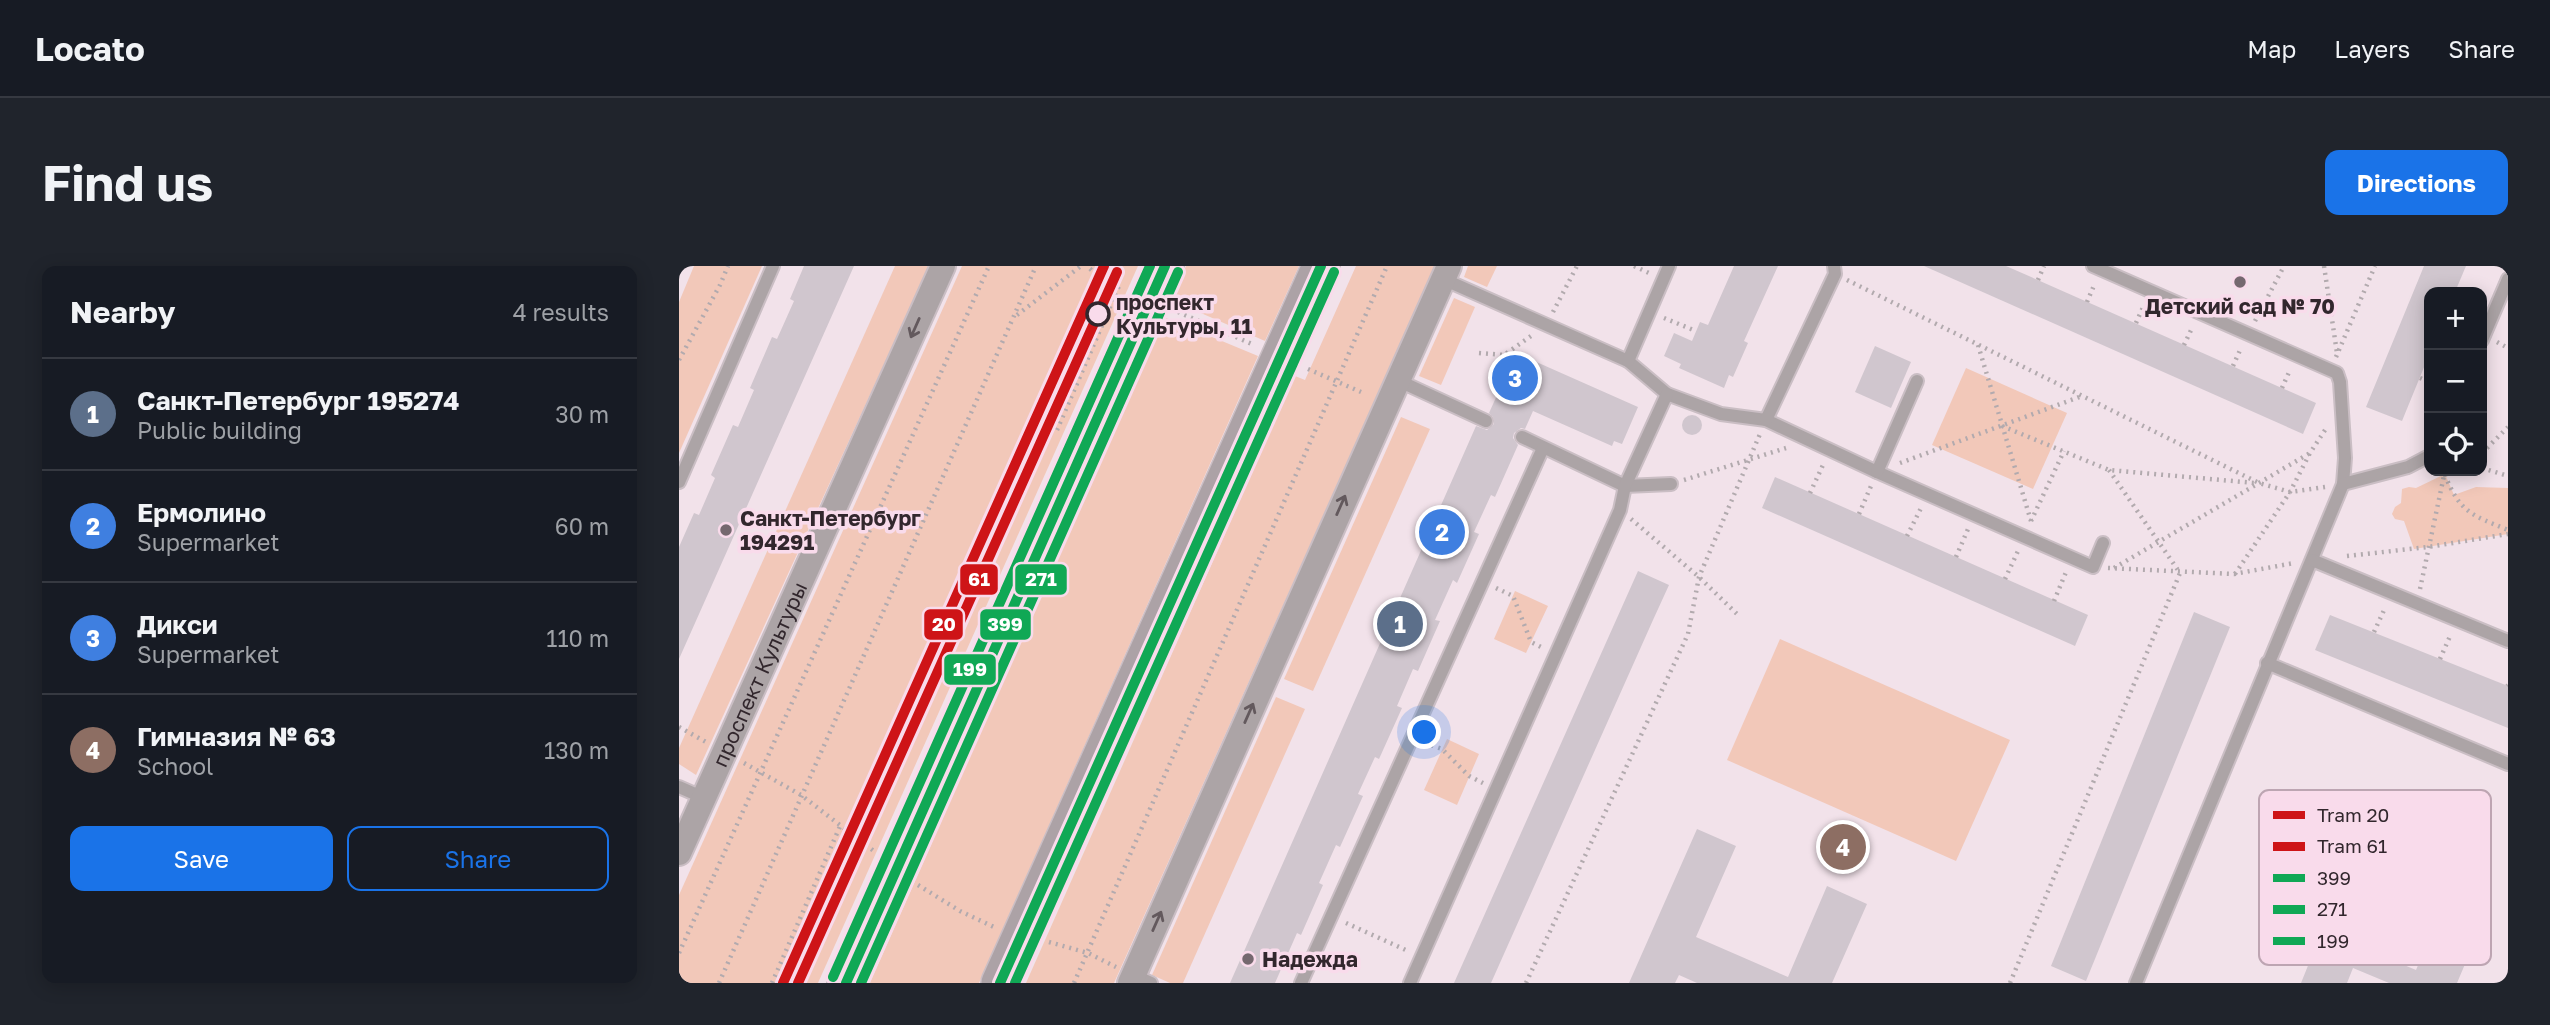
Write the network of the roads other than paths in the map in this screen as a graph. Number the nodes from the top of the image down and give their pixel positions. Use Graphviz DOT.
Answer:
graph roads {
  1 [pos="773,266"];
  2 [pos="943,266"];
  3 [pos="1165,266"];
  4 [pos="1321,266"];
  5 [pos="1669,266"];
  6 [pos="2093,266"];
  7 [pos="1834,270"];
  8 [pos="1446,272"];
  9 [pos="2508,279"];
  10 [pos="2487,328"];
  11 [pos="1628,361"];
  12 [pos="1397,380"];
  13 [pos="1917,381"];
  14 [pos="1667,394"];
  15 [pos="1766,420"];
  16 [pos="1486,421"];
  17 [pos="1522,438"];
  18 [pos="1543,447"];
  19 [pos="2424,459"];
  20 [pos="1877,472"];
  21 [pos="679,482"];
  22 [pos="1671,484"];
  23 [pos="2343,484"];
  24 [pos="1625,486"];
  25 [pos="2103,543"];
  26 [pos="2312,560"];
  27 [pos="2508,641"];
  28 [pos="2267,663"];
  29 [pos="2508,764"];
  30 [pos="679,787"];
  31 [pos="704,798"];
  32 [pos="679,853"];
  33 [pos="1138,980"];
  34 [pos="846,983"];
  35 [pos="1000,983"];
  36 [pos="1301,983"];
  37 [pos="1410,983"];
  38 [pos="2136,983"];
  1 -- 21 [label="lane"];
  2 -- 31 [label="street, проспект Культуры, one-way"];
  3 -- 34 [label="main road"];
  4 -- 35 [label="main road"];
  5 -- 11 [label="lane"];
  6 -- 23 [label="lane"];
  7 -- 15 [label="lane"];
  8 -- 11 [label="lane"];
  8 -- 12 [label="street"];
  9 -- 10 [label="lane"];
  11 -- 14 [label="lane"];
  12 -- 16 [label="lane"];
  33 -- 12 [label="street, one-way"];
  13 -- 20 [label="lane"];
  14 -- 15 [label="lane"];
  14 -- 24 [label="lane"];
  15 -- 20 [label="lane"];
  17 -- 18 [label="lane"];
  18 -- 24 [label="lane"];
  18 -- 36 [label="lane"];
  19 -- 23 [label="lane"];
  20 -- 25 [label="lane"];
  22 -- 24 [label="lane"];
  23 -- 26 [label="lane"];
  24 -- 37 [label="lane"];
  26 -- 27 [label="lane"];
  26 -- 28 [label="lane"];
  28 -- 29 [label="lane"];
  28 -- 38 [label="lane"];
  30 -- 31 [label="lane"];
  31 -- 32 [label="street, проспект Культуры"];
}
